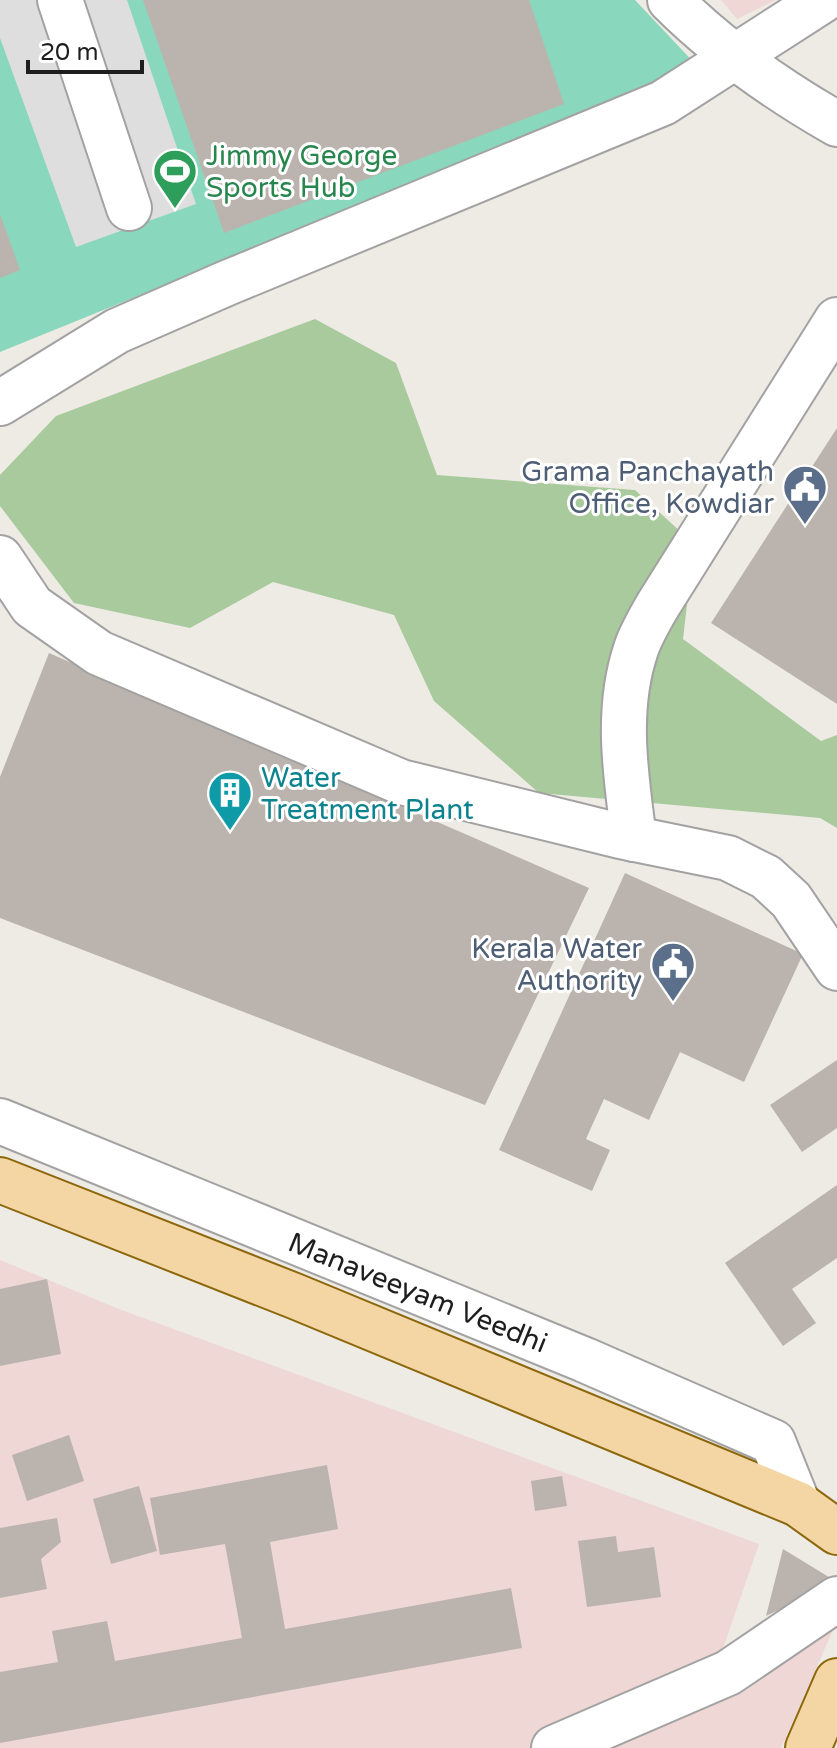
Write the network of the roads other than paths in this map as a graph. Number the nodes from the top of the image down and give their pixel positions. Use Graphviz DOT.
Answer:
graph roads {
  1 [pos="60,0"];
  2 [pos="670,0"];
  3 [pos="823,0"];
  4 [pos="734,58"];
  5 [pos="837,124"];
  6 [pos="129,208"];
  7 [pos="837,320"];
  8 [pos="0,403"];
  9 [pos="0,558"];
  10 [pos="634,839"];
  11 [pos="837,968"];
  12 [pos="0,1121"];
  13 [pos="0,1180"];
  14 [pos="817,1504"];
  15 [pos="837,1532"];
  16 [pos="824,1608"];
  17 [pos="744,1626"];
  18 [pos="837,1681"];
  19 [pos="554,1748"];
  20 [pos="808,1748"];
  1 -- 6 [label="street"];
  2 -- 4 [label="street"];
  3 -- 4 [label="street"];
  4 -- 5 [label="street"];
  4 -- 8 [label="street"];
  7 -- 10 [label="street"];
  9 -- 10 [label="street"];
  10 -- 11 [label="street"];
  12 -- 14 [label="street, Manaveeyam Veedhi"];
  13 -- 14 [label="main road, Manaveeyam Veedhi"];
  14 -- 15 [label="main road, Manaveeyam Veedhi"];
  16 -- 17 [label="street"];
  16 -- 19 [label="street"];
  18 -- 20 [label="main road"];
}
